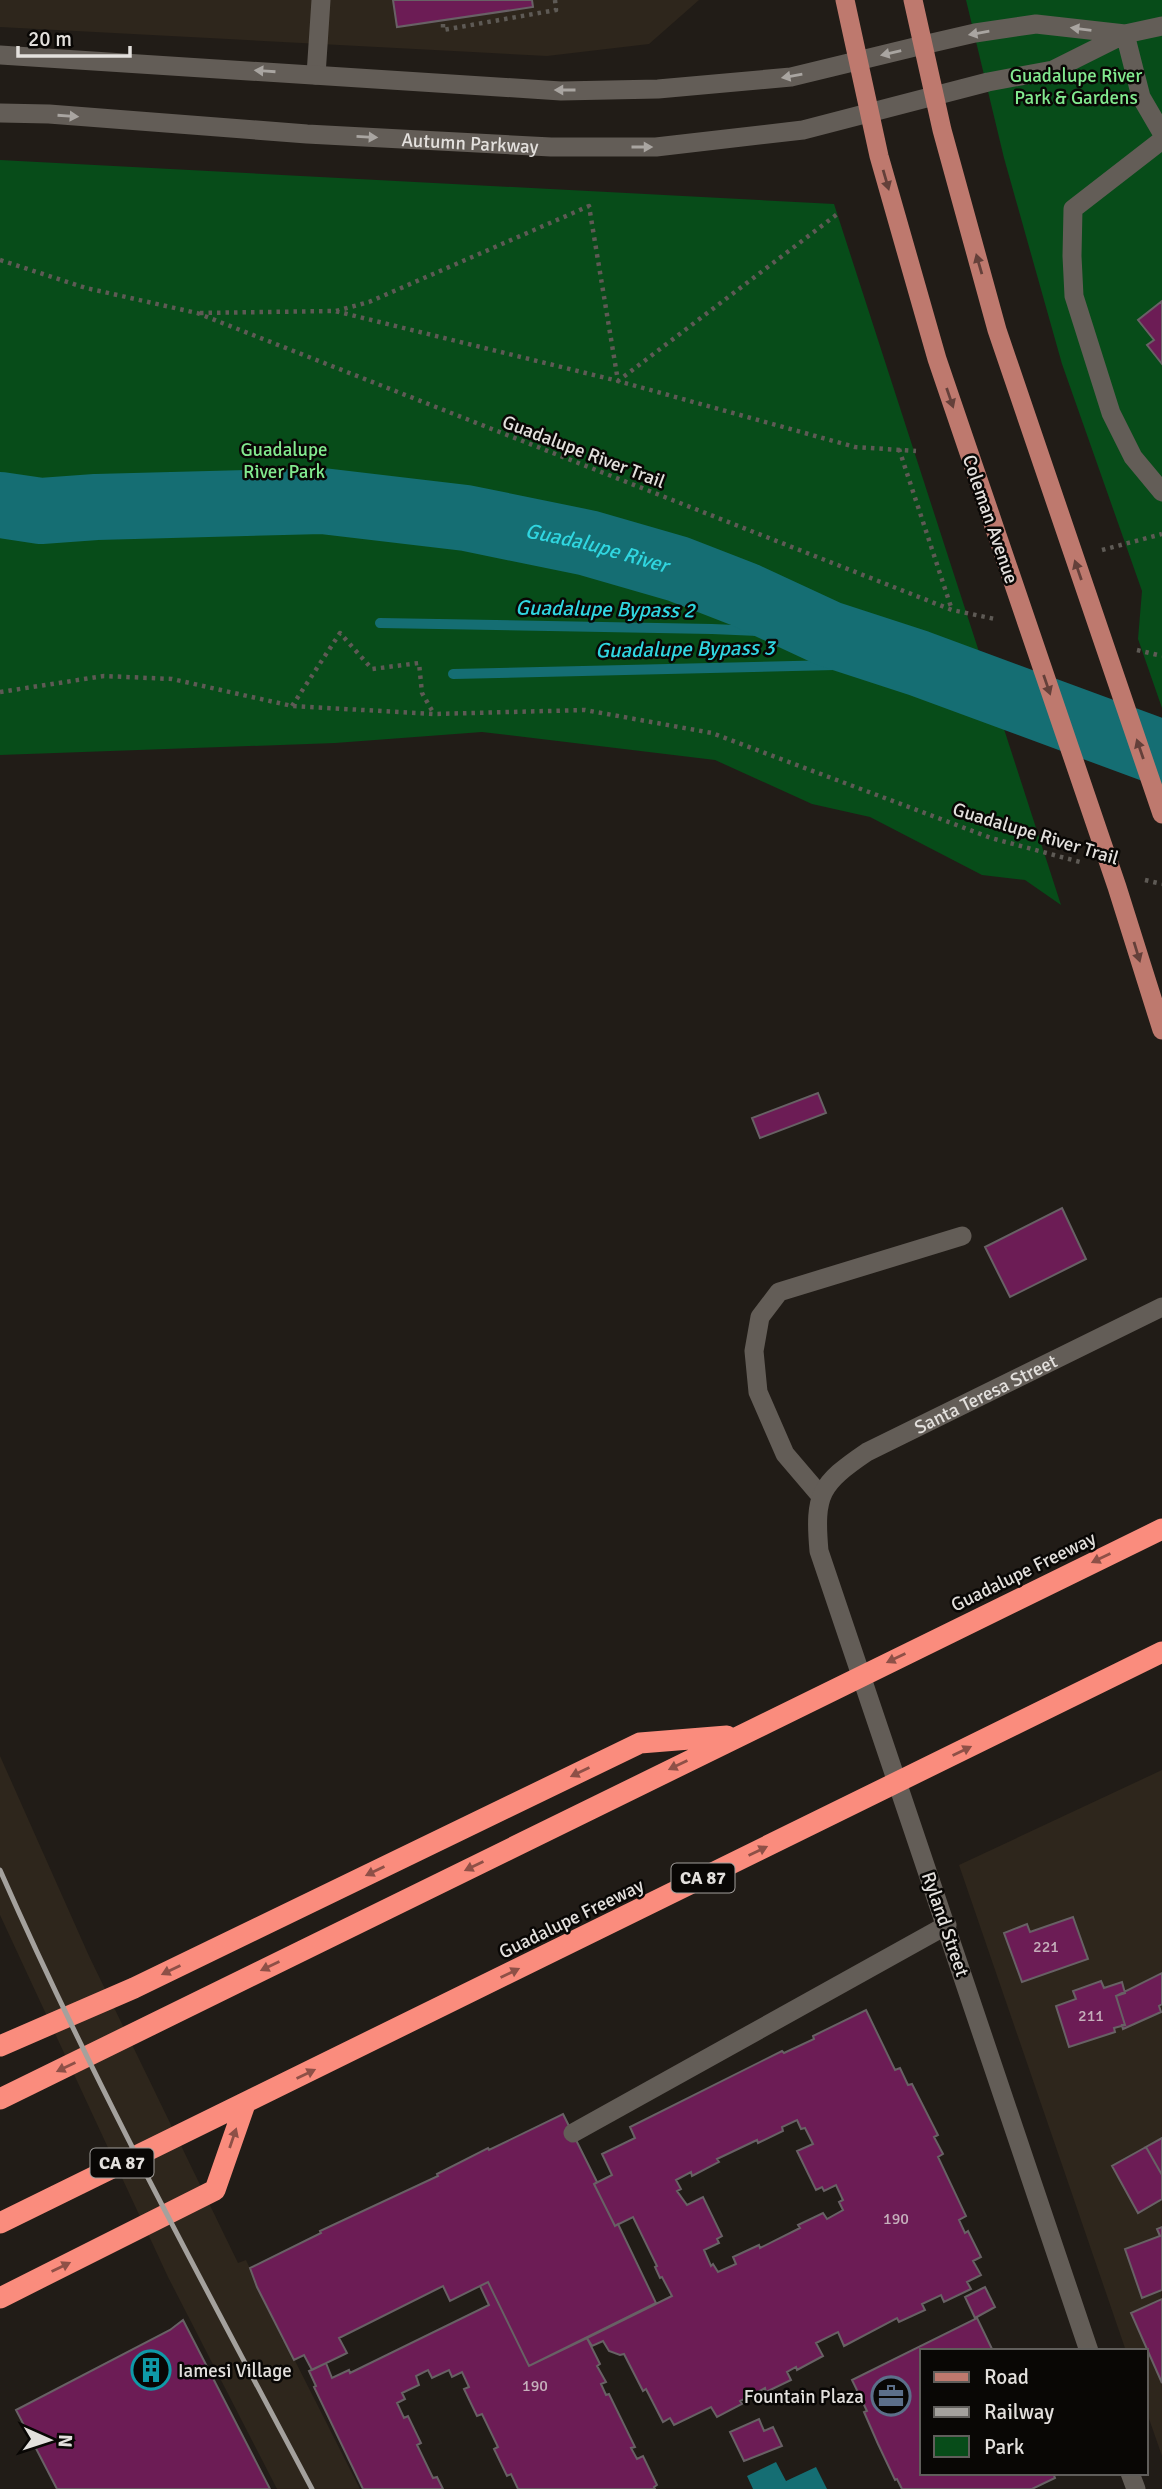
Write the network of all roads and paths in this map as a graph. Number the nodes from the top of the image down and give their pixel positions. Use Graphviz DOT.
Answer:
graph roads {
  1 [pos="321,0"];
  2 [pos="555,0"];
  3 [pos="845,0"];
  4 [pos="913,0"];
  5 [pos="443,24"];
  6 [pos="1162,26"];
  7 [pos="1125,34"];
  8 [pos="923,45"];
  9 [pos="0,55"];
  10 [pos="858,61"];
  11 [pos="316,75"];
  12 [pos="934,96"];
  13 [pos="0,113"];
  14 [pos="870,114"];
  15 [pos="1162,133"];
  16 [pos="1162,140"];
  17 [pos="840,212"];
  18 [pos="0,260"];
  19 [pos="335,311"];
  20 [pos="197,313"];
  21 [pos="618,381"];
  22 [pos="900,449"];
  23 [pos="916,451"];
  24 [pos="1162,492"];
  25 [pos="1162,534"];
  26 [pos="1074,559"];
  27 [pos="952,610"];
  28 [pos="1004,621"];
  29 [pos="1136,650"];
  30 [pos="1162,656"];
  31 [pos="0,692"];
  32 [pos="292,706"];
  33 [pos="435,715"];
  34 [pos="1162,814"];
  35 [pos="1083,863"];
  36 [pos="1136,877"];
  37 [pos="1162,884"];
  38 [pos="1162,1030"];
  39 [pos="962,1236"];
  40 [pos="1162,1307"];
  41 [pos="820,1495"];
  42 [pos="1162,1528"];
  43 [pos="1162,1652"];
  44 [pos="739,1735"];
  45 [pos="947,1925"];
  46 [pos="0,2046"];
  47 [pos="0,2099"];
  48 [pos="244,2104"];
  49 [pos="573,2133"];
  50 [pos="0,2223"];
  51 [pos="0,2298"];
  52 [pos="1088,2349"];
  1 -- 11 [label="main road"];
  2 -- 5 [label="path"];
  3 -- 10 [label="main road, Coleman Avenue"];
  4 -- 8 [label="main road"];
  6 -- 7 [label="main road"];
  7 -- 8 [label="main road, one-way"];
  7 -- 12 [label="main road, Autumn Parkway"];
  7 -- 15 [label="main road"];
  8 -- 10 [label="main road, one-way"];
  8 -- 12 [label="main road"];
  11 -- 9 [label="main road, one-way"];
  10 -- 11 [label="main road, one-way"];
  10 -- 14 [label="main road, Coleman Avenue"];
  12 -- 14 [label="main road, Autumn Parkway"];
  26 -- 12 [label="main road, one-way"];
  13 -- 14 [label="main road, Autumn Parkway, one-way"];
  14 -- 38 [label="main road, Coleman Avenue, one-way"];
  16 -- 24 [label="main road"];
  17 -- 21 [label="path"];
  18 -- 20 [label="path, Guadalupe River Trail"];
  19 -- 20 [label="path"];
  19 -- 21 [label="path"];
  19 -- 21 [label="path"];
  20 -- 27 [label="path, Guadalupe River Trail"];
  21 -- 22 [label="path"];
  22 -- 23 [label="path"];
  22 -- 27 [label="path"];
  25 -- 26 [label="path"];
  34 -- 26 [label="main road, one-way"];
  27 -- 28 [label="path, Guadalupe River Trail"];
  29 -- 30 [label="path"];
  31 -- 32 [label="path, Guadalupe River Trail"];
  32 -- 33 [label="path, Guadalupe River Trail"];
  32 -- 33 [label="path"];
  33 -- 35 [label="path, Guadalupe River Trail"];
  36 -- 37 [label="path, Guadalupe River Trail"];
  39 -- 41 [label="main road"];
  40 -- 41 [label="main road, Santa Teresa Street"];
  41 -- 45 [label="main road, Ryland Street"];
  42 -- 44 [label="highway, Guadalupe Freeway, one-way"];
  48 -- 43 [label="highway, Guadalupe Freeway / CA 87, one-way"];
  44 -- 46 [label="highway, one-way"];
  44 -- 47 [label="highway, Guadalupe Freeway, one-way"];
  45 -- 49 [label="main road"];
  45 -- 52 [label="main road, Ryland Street"];
  48 -- 50 [label="highway, Guadalupe Freeway / CA 87"];
  51 -- 48 [label="highway, one-way"];
}
